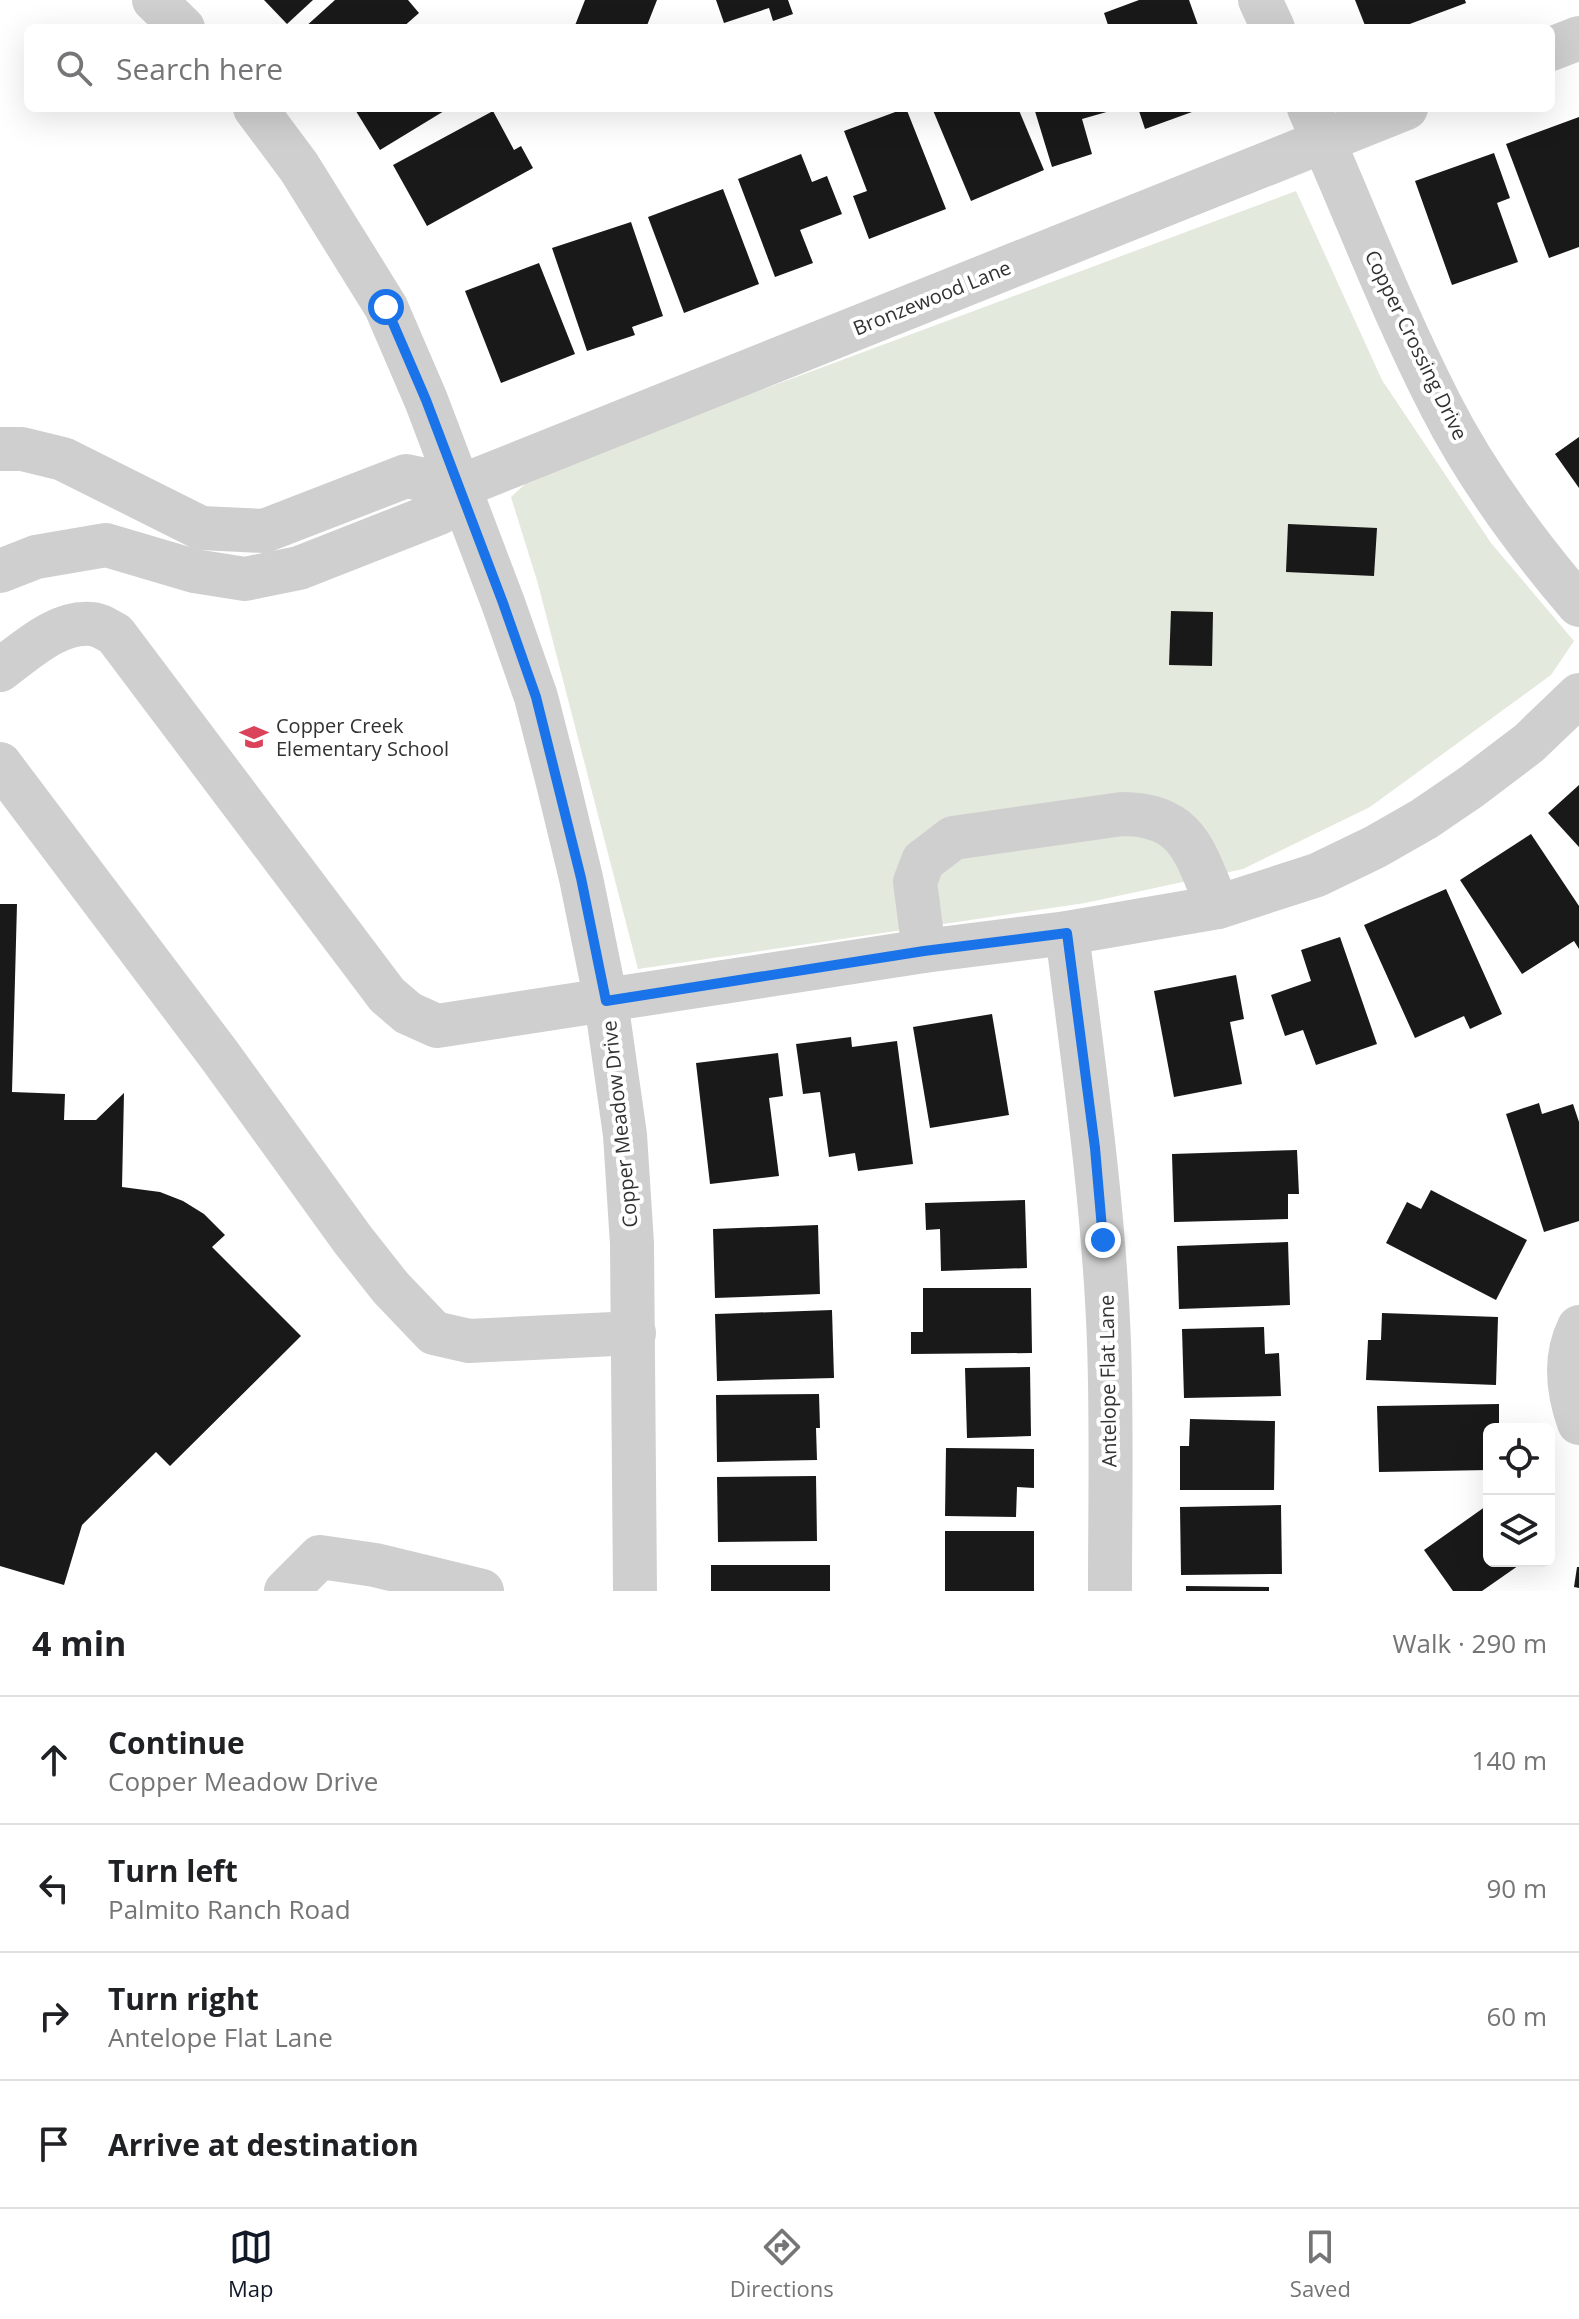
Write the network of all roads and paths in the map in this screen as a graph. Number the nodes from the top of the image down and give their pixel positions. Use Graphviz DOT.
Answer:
graph roads {
  1 [pos="154,0"];
  2 [pos="1260,0"];
  3 [pos="179,24"];
  4 [pos="1271,24"];
  5 [pos="1579,38"];
  6 [pos="1555,47"];
  7 [pos="258,112"];
  8 [pos="1385,112"];
  9 [pos="1316,125"];
  10 [pos="0,449"];
  11 [pos="459,487"];
  12 [pos="0,571"];
  13 [pos="1579,605"];
  14 [pos="0,670"];
  15 [pos="1579,695"];
  16 [pos="0,764"];
  17 [pos="1218,907"];
  18 [pos="1067,933"];
  19 [pos="924,951"];
  20 [pos="606,1001"];
  21 [pos="1579,1327"];
  22 [pos="634,1333"];
  23 [pos="1579,1423"];
  24 [pos="469,1590"];
  25 [pos="286,1591"];
  26 [pos="635,1591"];
  27 [pos="1110,1591"];
  1 -- 3 [label="street"];
  2 -- 4 [label="street"];
  5 -- 6 [label="street"];
  7 -- 11 [label="street, Copper Meadow Drive"];
  8 -- 9 [label="street, Bronzewood Lane"];
  9 -- 11 [label="street, Bronzewood Lane"];
  9 -- 13 [label="street, Copper Crossing Drive"];
  10 -- 11 [label="street"];
  11 -- 12 [label="street"];
  11 -- 20 [label="street, Copper Meadow Drive"];
  14 -- 20 [label="street"];
  15 -- 17 [label="street"];
  16 -- 22 [label="street"];
  17 -- 18 [label="street"];
  17 -- 19 [label="street"];
  18 -- 19 [label="street"];
  18 -- 27 [label="street, Antelope Flat Lane"];
  19 -- 20 [label="street"];
  20 -- 22 [label="street, Copper Meadow Drive"];
  21 -- 23 [label="street"];
  22 -- 26 [label="street, Copper Meadow Drive"];
  24 -- 25 [label="street"];
}
